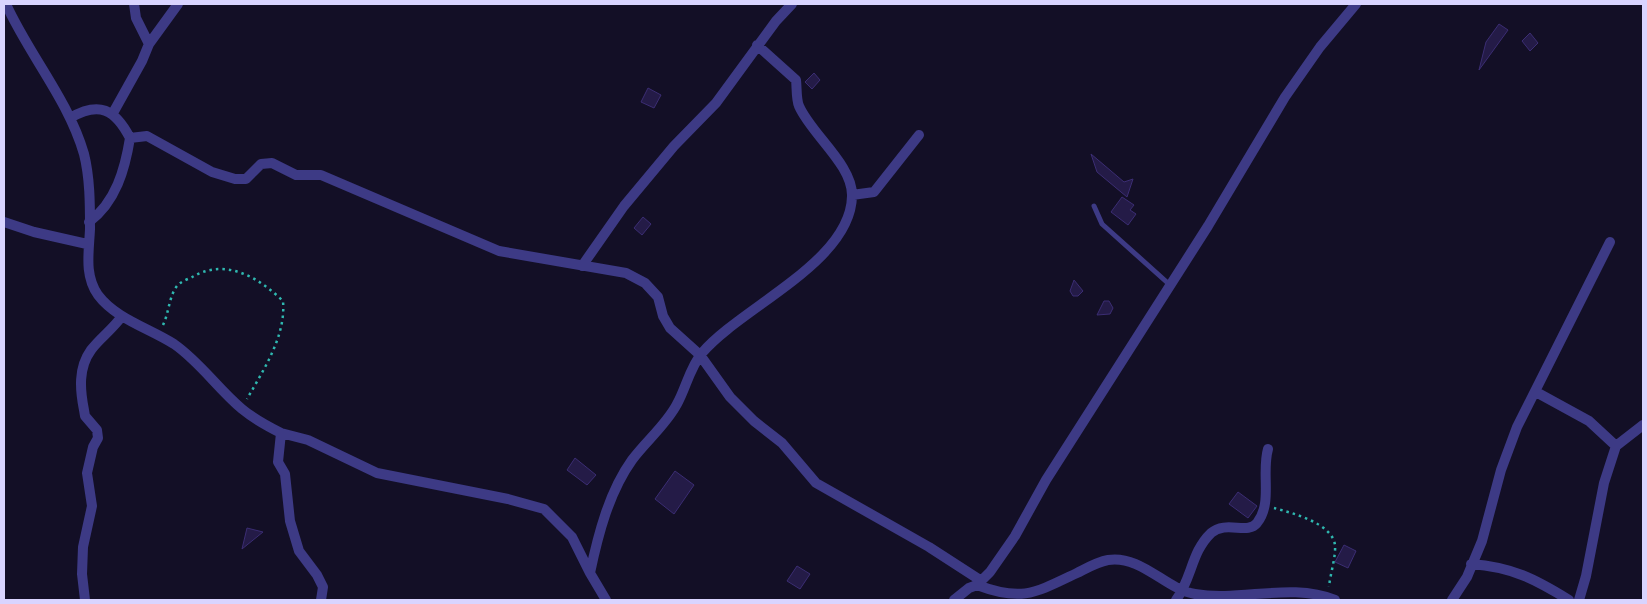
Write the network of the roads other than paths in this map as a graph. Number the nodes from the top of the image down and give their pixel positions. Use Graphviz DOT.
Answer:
graph roads {
  1 [pos="6,4"];
  2 [pos="134,4"];
  3 [pos="178,4"];
  4 [pos="792,4"];
  5 [pos="1356,4"];
  6 [pos="149,44"];
  7 [pos="757,45"];
  8 [pos="113,113"];
  9 [pos="70,118"];
  10 [pos="919,135"];
  11 [pos="130,138"];
  12 [pos="852,195"];
  13 [pos="1094,206"];
  14 [pos="4,222"];
  15 [pos="89,222"];
  16 [pos="1610,242"];
  17 [pos="88,244"];
  18 [pos="582,266"];
  19 [pos="1170,285"];
  20 [pos="122,316"];
  21 [pos="700,355"];
  22 [pos="1536,392"];
  23 [pos="1643,425"];
  24 [pos="280,433"];
  25 [pos="1616,446"];
  26 [pos="1268,449"];
  27 [pos="1471,564"];
  28 [pos="590,573"];
  29 [pos="978,583"];
  30 [pos="1184,590"];
  31 [pos="1331,599"];
  32 [pos="85,600"];
  33 [pos="321,600"];
  34 [pos="606,600"];
  35 [pos="954,600"];
  36 [pos="1176,600"];
  37 [pos="1452,600"];
  38 [pos="1569,600"];
  39 [pos="1579,600"];
  1 -- 9 [label="street"];
  2 -- 6 [label="street"];
  3 -- 6 [label="street"];
  4 -- 7 [label="street"];
  5 -- 19 [label="street"];
  6 -- 8 [label="street"];
  7 -- 12 [label="street"];
  7 -- 18 [label="street"];
  8 -- 9 [label="street"];
  8 -- 11 [label="street"];
  9 -- 15 [label="street"];
  10 -- 12 [label="street"];
  11 -- 15 [label="street"];
  11 -- 18 [label="street"];
  12 -- 21 [label="street"];
  13 -- 19 [label="lane"];
  14 -- 17 [label="street"];
  15 -- 17 [label="street"];
  16 -- 22 [label="street"];
  17 -- 20 [label="street"];
  18 -- 21 [label="street"];
  19 -- 29 [label="street"];
  20 -- 24 [label="street"];
  20 -- 32 [label="street"];
  21 -- 28 [label="street"];
  21 -- 29 [label="street"];
  22 -- 25 [label="street"];
  22 -- 27 [label="street"];
  23 -- 25 [label="street"];
  24 -- 28 [label="street"];
  24 -- 33 [label="street"];
  25 -- 39 [label="street"];
  26 -- 30 [label="street"];
  27 -- 37 [label="street"];
  27 -- 38 [label="street"];
  28 -- 34 [label="street"];
  29 -- 30 [label="street"];
  29 -- 35 [label="street"];
  30 -- 31 [label="street"];
  30 -- 36 [label="street"];
}
